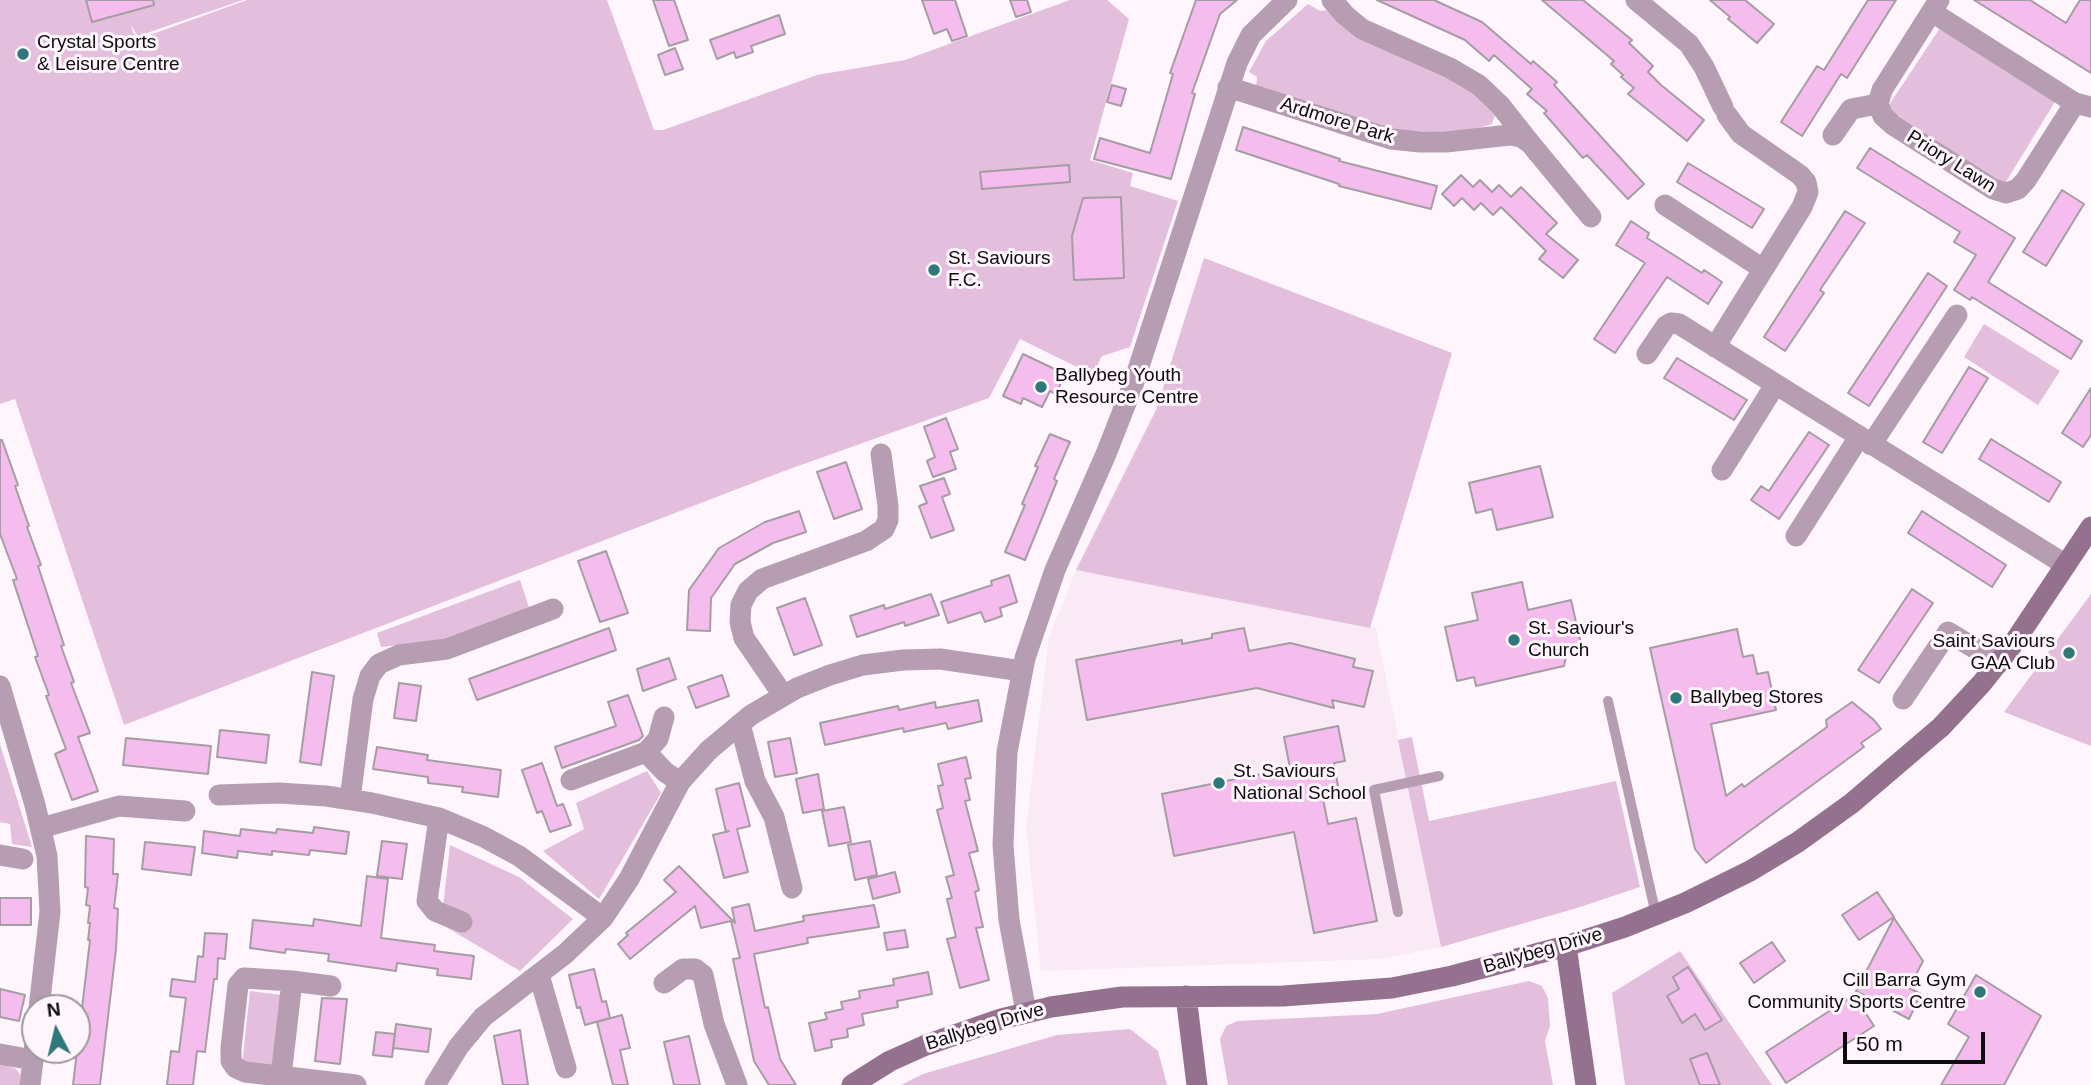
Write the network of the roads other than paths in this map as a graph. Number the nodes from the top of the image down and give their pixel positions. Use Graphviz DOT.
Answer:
graph roads {
  1 [pos="1287,0"];
  2 [pos="1332,0"];
  3 [pos="1636,0"];
  4 [pos="1936,6"];
  5 [pos="1228,87"];
  6 [pos="1878,104"];
  7 [pos="2083,105"];
  8 [pos="1833,135"];
  9 [pos="1530,143"];
  10 [pos="1665,205"];
  11 [pos="1591,217"];
  12 [pos="1763,269"];
  13 [pos="1957,315"];
  14 [pos="1715,347"];
  15 [pos="1647,354"];
  16 [pos="1775,385"];
  17 [pos="1865,441"];
  18 [pos="881,454"];
  19 [pos="1722,470"];
  20 [pos="2091,527"];
  21 [pos="1796,536"];
  22 [pos="2066,565"];
  23 [pos="553,609"];
  24 [pos="1999,663"];
  25 [pos="1022,671"];
  26 [pos="0,686"];
  27 [pos="783,695"];
  28 [pos="1903,699"];
  29 [pos="1608,701"];
  30 [pos="664,717"];
  31 [pos="740,723"];
  32 [pos="646,752"];
  33 [pos="1439,776"];
  34 [pos="571,780"];
  35 [pos="680,782"];
  36 [pos="219,795"];
  37 [pos="350,799"];
  38 [pos="185,811"];
  39 [pos="439,818"];
  40 [pos="41,828"];
  41 [pos="0,855"];
  42 [pos="23,859"];
  43 [pos="792,888"];
  44 [pos="1398,912"];
  45 [pos="1656,915"];
  46 [pos="603,918"];
  47 [pos="462,922"];
  48 [pos="1566,946"];
  49 [pos="539,975"];
  50 [pos="292,981"];
  51 [pos="664,983"];
  52 [pos="331,986"];
  53 [pos="41,994"];
  54 [pos="1186,996"];
  55 [pos="1027,1012"];
  56 [pos="21,1052"];
  57 [pos="0,1054"];
  58 [pos="32,1064"];
  59 [pos="566,1068"];
  60 [pos="281,1076"];
  61 [pos="30,1085"];
  62 [pos="356,1085"];
  63 [pos="435,1085"];
  64 [pos="737,1085"];
  65 [pos="852,1085"];
  66 [pos="1197,1085"];
  67 [pos="1586,1085"];
  1 -- 5 [label="street"];
  2 -- 9 [label="street"];
  3 -- 12 [label="street"];
  4 -- 6 [label="street, Priory Lawn"];
  4 -- 7 [label="street, Priory Lawn"];
  5 -- 9 [label="street, Ardmore Park"];
  5 -- 25 [label="street"];
  6 -- 7 [label="street, Priory Lawn"];
  6 -- 8 [label="street"];
  9 -- 11 [label="street"];
  10 -- 12 [label="street"];
  12 -- 14 [label="street"];
  13 -- 17 [label="street"];
  14 -- 15 [label="street"];
  14 -- 16 [label="street"];
  16 -- 17 [label="street"];
  16 -- 19 [label="street"];
  17 -- 21 [label="street"];
  17 -- 22 [label="street"];
  18 -- 27 [label="street"];
  20 -- 22 [label="street, Ballybeg Drive"];
  22 -- 24 [label="street, Ballybeg Drive"];
  23 -- 37 [label="street"];
  24 -- 28 [label="street"];
  24 -- 45 [label="street, Ballybeg Drive"];
  25 -- 27 [label="street"];
  25 -- 55 [label="street"];
  26 -- 40 [label="street"];
  27 -- 31 [label="street"];
  29 -- 45 [label="lane"];
  30 -- 32 [label="street"];
  31 -- 35 [label="street"];
  31 -- 43 [label="street"];
  32 -- 34 [label="street"];
  32 -- 35 [label="street"];
  33 -- 44 [label="lane"];
  35 -- 46 [label="street"];
  36 -- 37 [label="street"];
  37 -- 39 [label="street"];
  38 -- 40 [label="street"];
  39 -- 46 [label="street"];
  39 -- 47 [label="street"];
  40 -- 53 [label="street"];
  41 -- 42 [label="street"];
  45 -- 48 [label="street, Ballybeg Drive"];
  46 -- 49 [label="street"];
  48 -- 54 [label="street, Ballybeg Drive"];
  48 -- 67 [label="street"];
  49 -- 59 [label="street"];
  49 -- 63 [label="street"];
  50 -- 52 [label="street"];
  50 -- 60 [label="street"];
  50 -- 60 [label="street"];
  51 -- 64 [label="street"];
  54 -- 55 [label="street, Ballybeg Drive"];
  54 -- 66 [label="street"];
  55 -- 65 [label="street, Ballybeg Drive"];
  56 -- 57 [label="street"];
  58 -- 61 [label="street"];
  60 -- 62 [label="street"];
}
